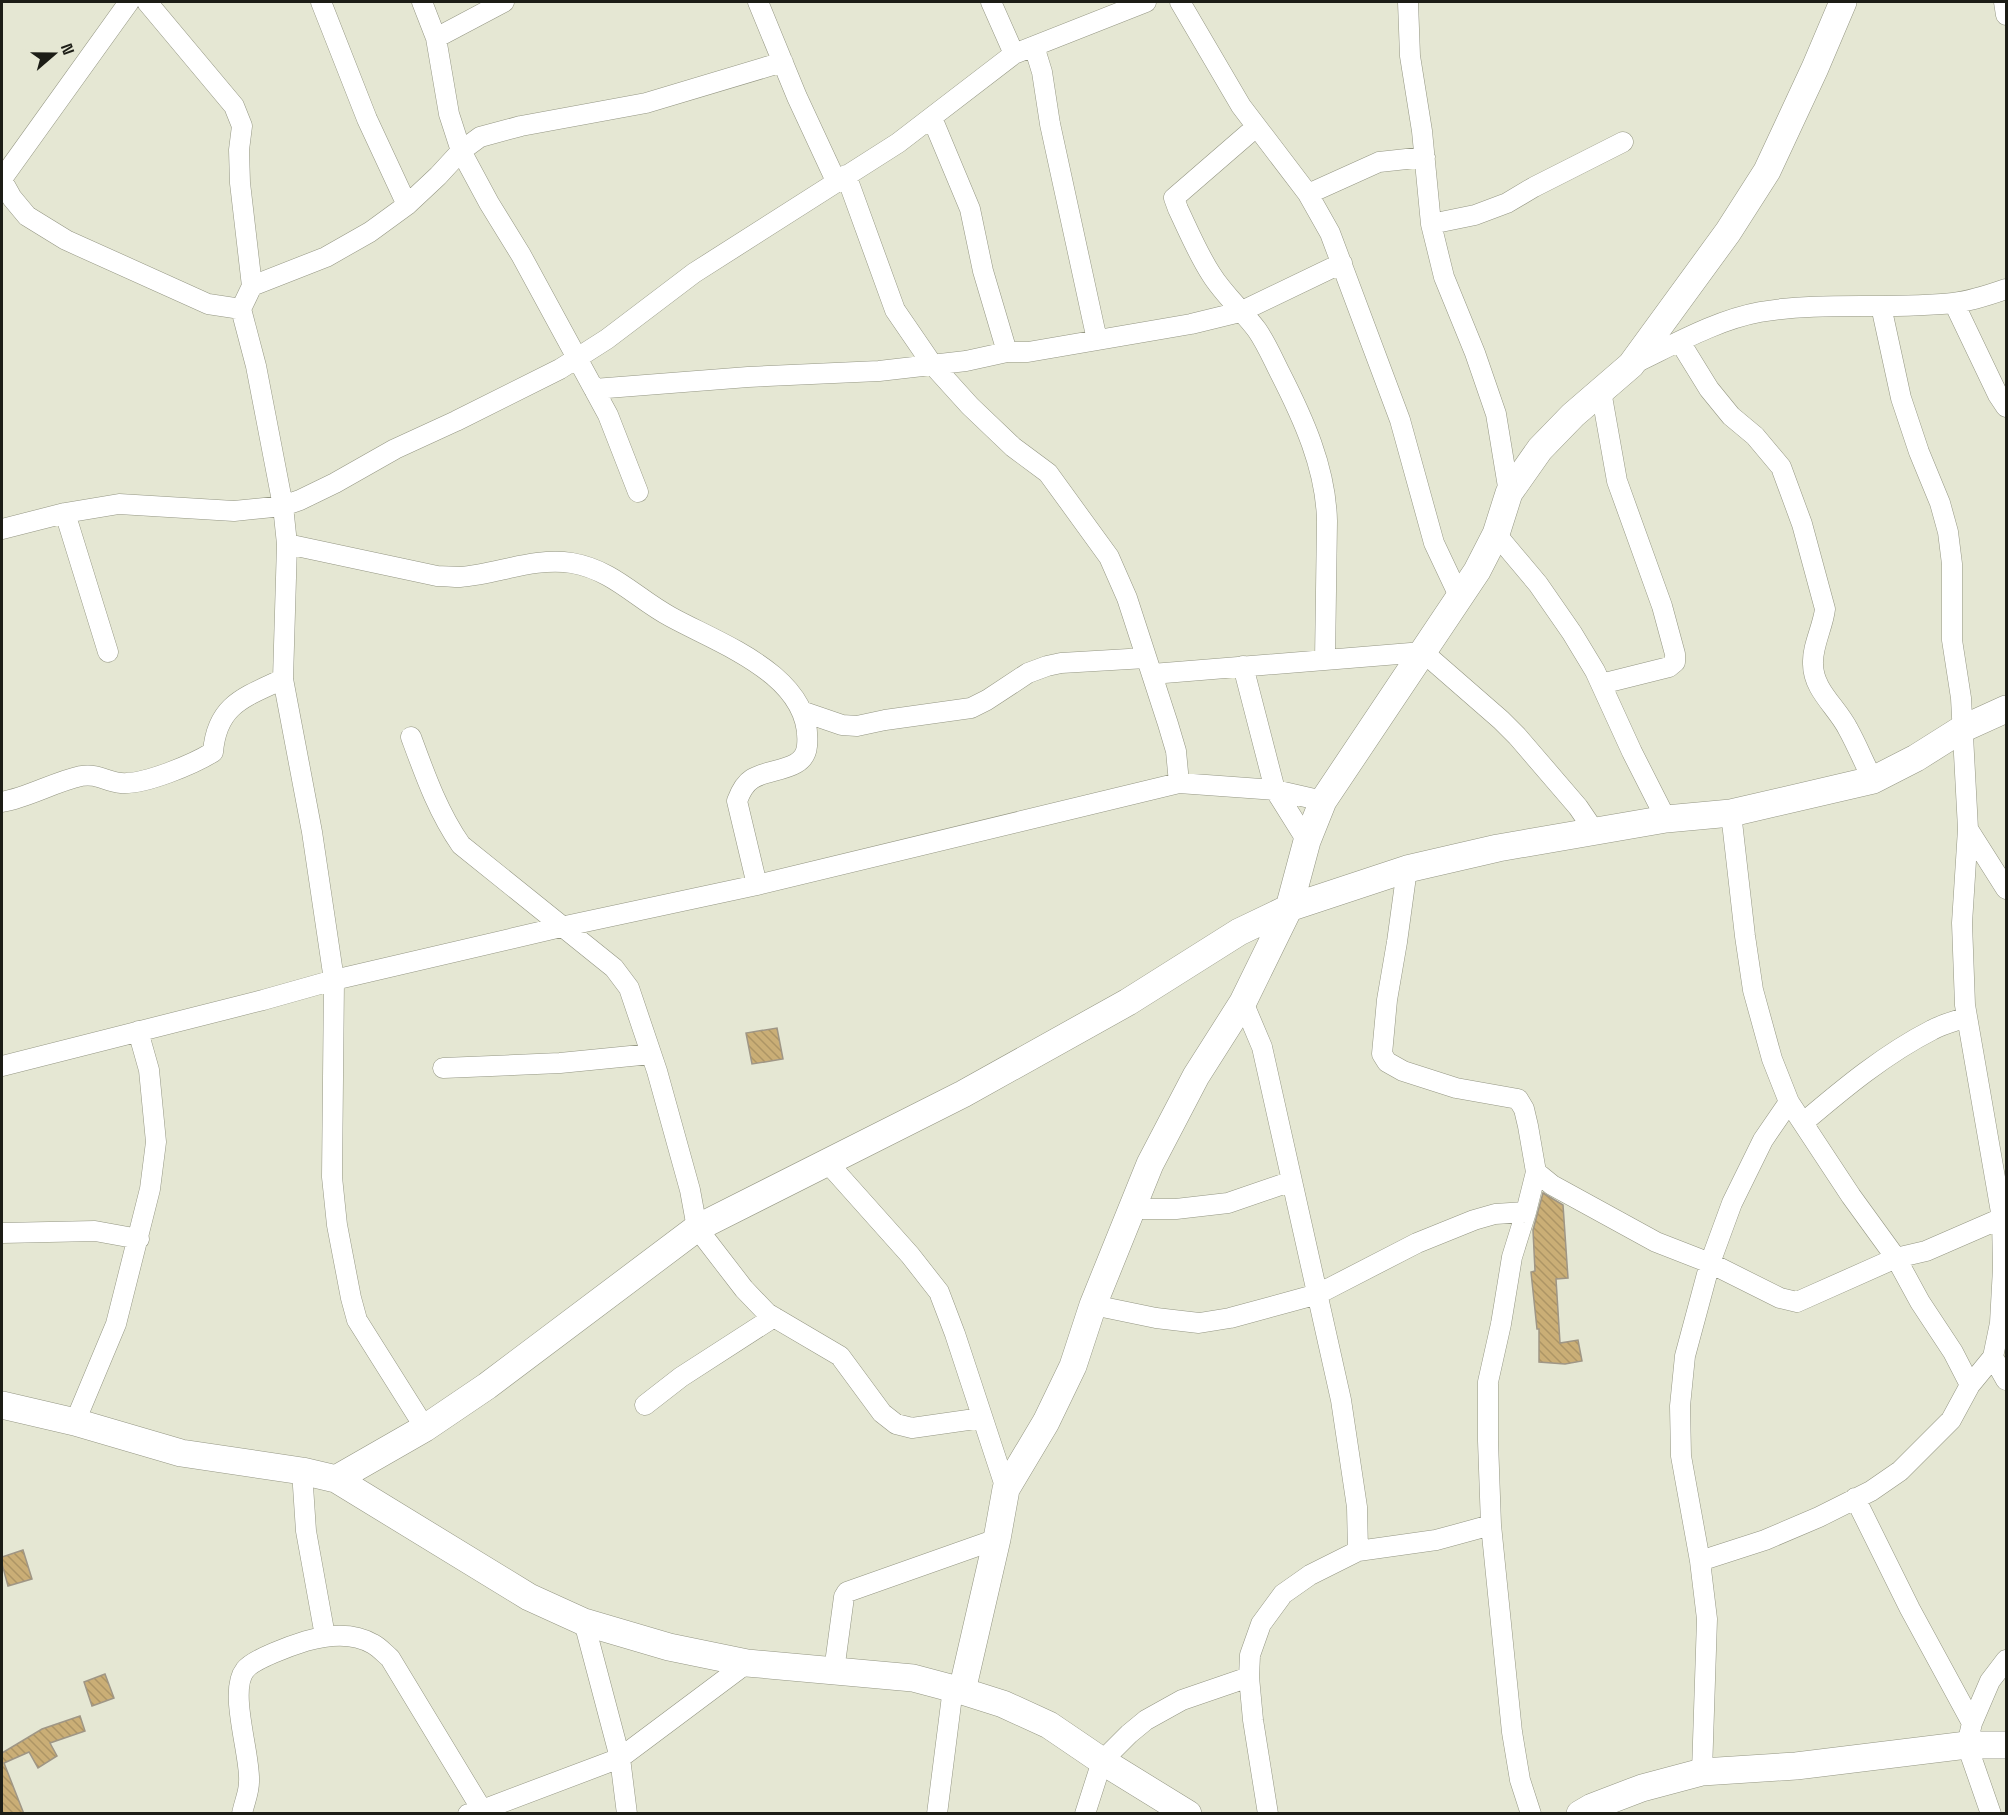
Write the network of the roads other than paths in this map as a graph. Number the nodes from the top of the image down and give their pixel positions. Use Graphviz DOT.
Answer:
graph roads {
  1 [pos="129,2"];
  2 [pos="147,2"];
  3 [pos="321,2"];
  4 [pos="422,2"];
  5 [pos="504,2"];
  6 [pos="758,2"];
  7 [pos="991,2"];
  8 [pos="1146,2"];
  9 [pos="1180,2"];
  10 [pos="1408,2"];
  11 [pos="1843,2"];
  12 [pos="2004,2"];
  13 [pos="2007,15"];
  14 [pos="436,38"];
  15 [pos="1034,46"];
  16 [pos="1014,54"];
  17 [pos="783,62"];
  18 [pos="932,118"];
  19 [pos="1256,127"];
  20 [pos="1623,142"];
  21 [pos="461,151"];
  22 [pos="1425,157"];
  23 [pos="841,178"];
  24 [pos="2,180"];
  25 [pos="1308,194"];
  26 [pos="407,205"];
  27 [pos="1431,224"];
  28 [pos="1342,263"];
  29 [pos="252,286"];
  30 [pos="2007,289"];
  31 [pos="1954,303"];
  32 [pos="1881,306"];
  33 [pos="242,309"];
  34 [pos="1240,312"];
  35 [pos="1097,340"];
  36 [pos="1680,342"];
  37 [pos="1007,352"];
  38 [pos="576,357"];
  39 [pos="932,364"];
  40 [pos="1631,365"];
  41 [pos="594,389"];
  42 [pos="1601,391"];
  43 [pos="2007,406"];
  44 [pos="638,492"];
  45 [pos="1509,493"];
  46 [pos="283,506"];
  47 [pos="65,513"];
  48 [pos="2,529"];
  49 [pos="1496,534"];
  50 [pos="287,544"];
  51 [pos="1459,596"];
  52 [pos="108,652"];
  53 [pos="1423,652"];
  54 [pos="1325,660"];
  55 [pos="1149,666"];
  56 [pos="1243,666"];
  57 [pos="284,679"];
  58 [pos="1601,684"];
  59 [pos="2007,710"];
  60 [pos="804,712"];
  61 [pos="1962,729"];
  62 [pos="411,737"];
  63 [pos="1873,780"];
  64 [pos="1179,783"];
  65 [pos="1275,790"];
  66 [pos="1323,801"];
  67 [pos="2,802"];
  68 [pos="1731,813"];
  69 [pos="1666,819"];
  70 [pos="1968,829"];
  71 [pos="1595,832"];
  72 [pos="1307,841"];
  73 [pos="1407,869"];
  74 [pos="757,885"];
  75 [pos="2007,889"];
  76 [pos="1289,908"];
  77 [pos="561,927"];
  78 [pos="334,980"];
  79 [pos="1244,1002"];
  80 [pos="1967,1017"];
  81 [pos="138,1031"];
  82 [pos="651,1054"];
  83 [pos="2,1066"];
  84 [pos="443,1068"];
  85 [pos="1789,1102"];
  86 [pos="1804,1122"];
  87 [pos="827,1162"];
  88 [pos="1536,1172"];
  89 [pos="1292,1181"];
  90 [pos="1131,1209"];
  91 [pos="1526,1212"];
  92 [pos="2004,1216"];
  93 [pos="697,1228"];
  94 [pos="2,1233"];
  95 [pos="138,1239"];
  96 [pos="1896,1258"];
  97 [pos="1710,1263"];
  98 [pos="2005,1268"];
  99 [pos="1318,1294"];
  100 [pos="1093,1305"];
  101 [pos="774,1317"];
  102 [pos="1993,1357"];
  103 [pos="2007,1380"];
  104 [pos="1970,1385"];
  105 [pos="2,1405"];
  106 [pos="645,1405"];
  107 [pos="982,1418"];
  108 [pos="75,1422"];
  109 [pos="425,1428"];
  110 [pos="302,1471"];
  111 [pos="336,1479"];
  112 [pos="1006,1489"];
  113 [pos="1856,1498"];
  114 [pos="1491,1525"];
  115 [pos="997,1539"];
  116 [pos="1358,1551"];
  117 [pos="1700,1561"];
  118 [pos="584,1622"];
  119 [pos="325,1636"];
  120 [pos="2007,1660"];
  121 [pos="747,1663"];
  122 [pos="834,1671"];
  123 [pos="1249,1677"];
  124 [pos="957,1690"];
  125 [pos="1969,1734"];
  126 [pos="2007,1744"];
  127 [pos="620,1758"];
  128 [pos="1102,1761"];
  129 [pos="1702,1772"];
  130 [pos="475,1812"];
  131 [pos="242,1814"];
  132 [pos="627,1814"];
  133 [pos="937,1814"];
  134 [pos="1085,1814"];
  135 [pos="1188,1814"];
  136 [pos="1268,1814"];
  137 [pos="1531,1814"];
  138 [pos="1580,1814"];
  139 [pos="1991,1814"];
  1 -- 24 [label="street"];
  2 -- 29 [label="street"];
  3 -- 26 [label="street"];
  4 -- 14 [label="street"];
  5 -- 14 [label="street"];
  6 -- 17 [label="street"];
  7 -- 16 [label="street"];
  8 -- 15 [label="street"];
  9 -- 19 [label="street"];
  10 -- 22 [label="street"];
  11 -- 40 [label="street"];
  12 -- 13 [label="street"];
  14 -- 21 [label="street"];
  15 -- 16 [label="street"];
  15 -- 35 [label="street"];
  16 -- 18 [label="street"];
  17 -- 21 [label="street"];
  17 -- 23 [label="street"];
  18 -- 23 [label="street"];
  18 -- 37 [label="street"];
  19 -- 25 [label="street"];
  19 -- 34 [label="street"];
  20 -- 27 [label="street"];
  21 -- 26 [label="street"];
  21 -- 38 [label="street"];
  22 -- 25 [label="street"];
  22 -- 27 [label="street"];
  23 -- 38 [label="street"];
  23 -- 39 [label="street"];
  24 -- 33 [label="street"];
  25 -- 28 [label="street"];
  26 -- 29 [label="street"];
  27 -- 45 [label="street"];
  28 -- 34 [label="street"];
  28 -- 51 [label="street"];
  29 -- 33 [label="street"];
  30 -- 31 [label="street"];
  31 -- 32 [label="street"];
  31 -- 43 [label="street"];
  32 -- 36 [label="street"];
  32 -- 61 [label="street"];
  33 -- 46 [label="street"];
  34 -- 35 [label="street"];
  34 -- 54 [label="street"];
  35 -- 37 [label="street"];
  36 -- 40 [label="street"];
  36 -- 63 [label="street"];
  37 -- 39 [label="street"];
  38 -- 41 [label="street"];
  38 -- 46 [label="street"];
  39 -- 41 [label="street"];
  39 -- 55 [label="street"];
  40 -- 42 [label="street"];
  41 -- 44 [label="street"];
  42 -- 45 [label="street"];
  42 -- 58 [label="street"];
  45 -- 49 [label="street"];
  46 -- 47 [label="street"];
  46 -- 50 [label="street"];
  47 -- 48 [label="street"];
  47 -- 52 [label="street"];
  49 -- 51 [label="street"];
  49 -- 58 [label="street"];
  50 -- 57 [label="street"];
  50 -- 60 [label="street"];
  51 -- 53 [label="street"];
  53 -- 54 [label="street"];
  53 -- 66 [label="street"];
  53 -- 71 [label="street"];
  54 -- 56 [label="street"];
  55 -- 56 [label="street"];
  55 -- 60 [label="street"];
  55 -- 64 [label="street"];
  56 -- 65 [label="street"];
  57 -- 67 [label="street"];
  57 -- 78 [label="street"];
  58 -- 69 [label="street"];
  59 -- 61 [label="street"];
  60 -- 74 [label="street"];
  61 -- 63 [label="street"];
  61 -- 70 [label="street"];
  62 -- 77 [label="street"];
  63 -- 68 [label="street"];
  64 -- 65 [label="street"];
  64 -- 74 [label="street"];
  65 -- 66 [label="street"];
  65 -- 72 [label="street"];
  66 -- 72 [label="street"];
  68 -- 69 [label="street"];
  68 -- 85 [label="street"];
  69 -- 71 [label="street"];
  70 -- 75 [label="street"];
  70 -- 80 [label="street"];
  71 -- 73 [label="street"];
  72 -- 76 [label="street"];
  73 -- 76 [label="street"];
  73 -- 88 [label="street"];
  74 -- 77 [label="street"];
  76 -- 79 [label="street"];
  76 -- 87 [label="street"];
  77 -- 78 [label="street"];
  77 -- 82 [label="street"];
  78 -- 81 [label="street"];
  78 -- 109 [label="street"];
  79 -- 89 [label="street"];
  79 -- 90 [label="street"];
  80 -- 86 [label="street"];
  80 -- 92 [label="street"];
  81 -- 83 [label="street"];
  81 -- 95 [label="street"];
  82 -- 84 [label="street"];
  82 -- 93 [label="street"];
  85 -- 86 [label="street"];
  85 -- 97 [label="street"];
  86 -- 96 [label="street"];
  87 -- 93 [label="street"];
  87 -- 107 [label="street"];
  88 -- 91 [label="street"];
  88 -- 97 [label="street"];
  89 -- 90 [label="street"];
  89 -- 99 [label="street"];
  90 -- 100 [label="street"];
  91 -- 99 [label="street"];
  91 -- 114 [label="street"];
  92 -- 96 [label="street"];
  92 -- 98 [label="street"];
  93 -- 101 [label="street"];
  93 -- 109 [label="street"];
  94 -- 95 [label="street"];
  95 -- 108 [label="street"];
  96 -- 97 [label="street"];
  96 -- 104 [label="street"];
  97 -- 117 [label="street"];
  98 -- 102 [label="street"];
  99 -- 100 [label="street"];
  99 -- 116 [label="street"];
  100 -- 112 [label="street"];
  101 -- 106 [label="street"];
  101 -- 107 [label="street"];
  102 -- 103 [label="street"];
  102 -- 104 [label="street"];
  104 -- 113 [label="street"];
  105 -- 108 [label="street"];
  107 -- 112 [label="street"];
  108 -- 110 [label="street"];
  109 -- 111 [label="street"];
  110 -- 111 [label="street"];
  110 -- 119 [label="street"];
  111 -- 118 [label="street"];
  112 -- 115 [label="street"];
  113 -- 117 [label="street"];
  113 -- 125 [label="street"];
  114 -- 116 [label="street"];
  114 -- 137 [label="street"];
  115 -- 122 [label="street"];
  115 -- 124 [label="street"];
  116 -- 123 [label="street"];
  117 -- 129 [label="street"];
  118 -- 121 [label="street"];
  118 -- 127 [label="street"];
  119 -- 130 [label="street"];
  119 -- 131 [label="street"];
  120 -- 125 [label="street"];
  121 -- 122 [label="street"];
  121 -- 127 [label="street"];
  122 -- 124 [label="street"];
  123 -- 128 [label="street"];
  123 -- 136 [label="street"];
  124 -- 128 [label="street"];
  124 -- 133 [label="street"];
  125 -- 126 [label="street"];
  125 -- 129 [label="street"];
  125 -- 139 [label="street"];
  127 -- 130 [label="street"];
  127 -- 132 [label="street"];
  128 -- 134 [label="street"];
  128 -- 135 [label="street"];
  129 -- 138 [label="street"];
}
